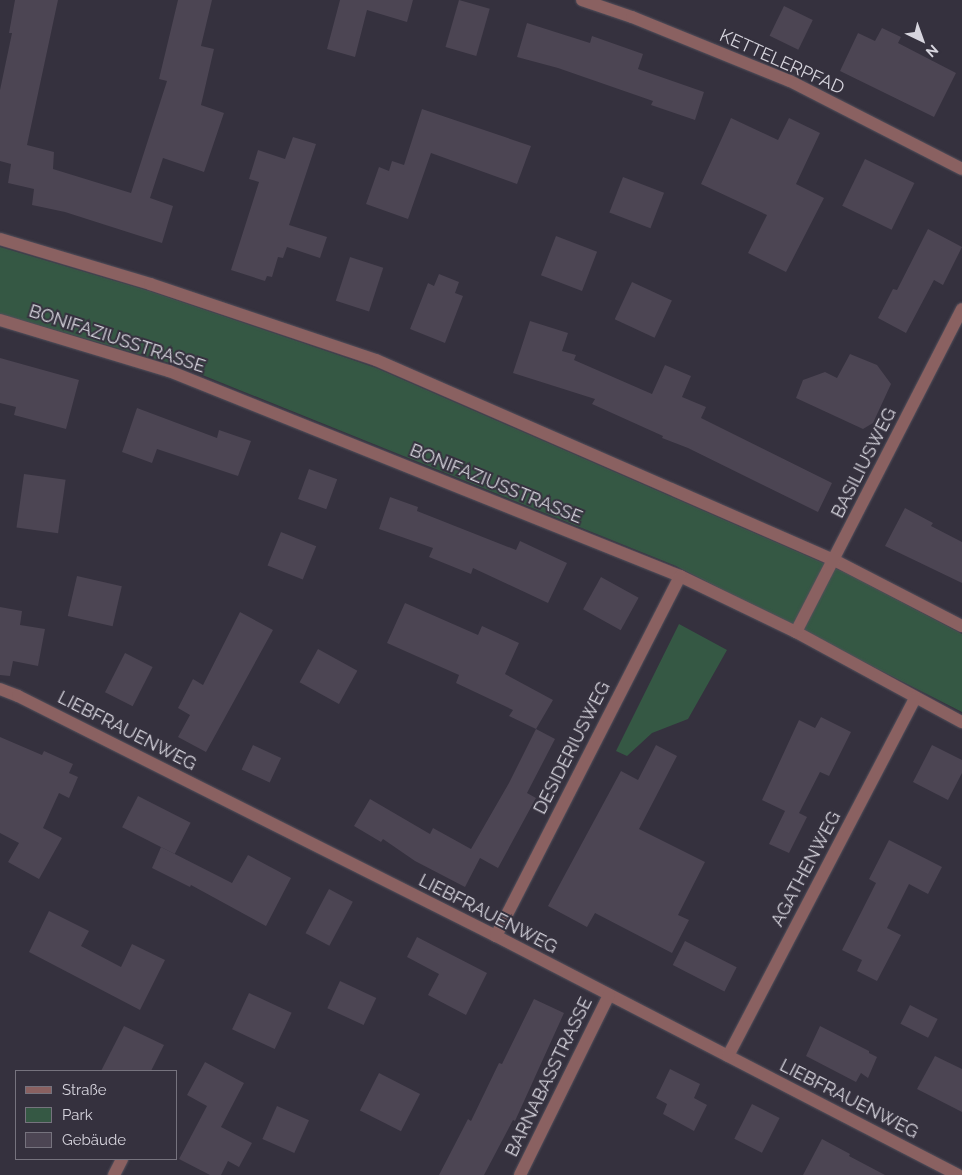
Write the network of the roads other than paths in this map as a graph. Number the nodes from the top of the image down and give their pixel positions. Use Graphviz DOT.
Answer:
graph roads {
  1 [pos="582,0"];
  2 [pos="962,169"];
  3 [pos="0,239"];
  4 [pos="962,309"];
  5 [pos="0,320"];
  6 [pos="834,560"];
  7 [pos="680,576"];
  8 [pos="962,626"];
  9 [pos="796,632"];
  10 [pos="0,689"];
  11 [pos="915,698"];
  12 [pos="962,722"];
  13 [pos="496,936"];
  14 [pos="609,995"];
  15 [pos="728,1056"];
  16 [pos="122,1160"];
  17 [pos="114,1175"];
  18 [pos="520,1175"];
  19 [pos="958,1175"];
  1 -- 2 [label="street, KETTELERPFAD"];
  3 -- 6 [label="street"];
  4 -- 6 [label="street, BASILIUSWEG"];
  5 -- 7 [label="street, BONIFAZIUSSTRASSE"];
  6 -- 8 [label="street"];
  6 -- 9 [label="street, BASILIUSWEG"];
  7 -- 9 [label="street, BONIFAZIUSSTRASSE"];
  7 -- 13 [label="street, DESIDERIUSWEG"];
  9 -- 11 [label="street, BONIFAZIUSSTRASSE"];
  10 -- 13 [label="street, LIEBFRAUENWEG"];
  11 -- 12 [label="street, BONIFAZIUSSTRASSE"];
  11 -- 15 [label="street, AGATHENWEG"];
  13 -- 14 [label="street, LIEBFRAUENWEG"];
  14 -- 15 [label="street, LIEBFRAUENWEG"];
  14 -- 18 [label="street, BARNABASSTRASSE"];
  15 -- 19 [label="street, LIEBFRAUENWEG"];
  16 -- 17 [label="street"];
}
